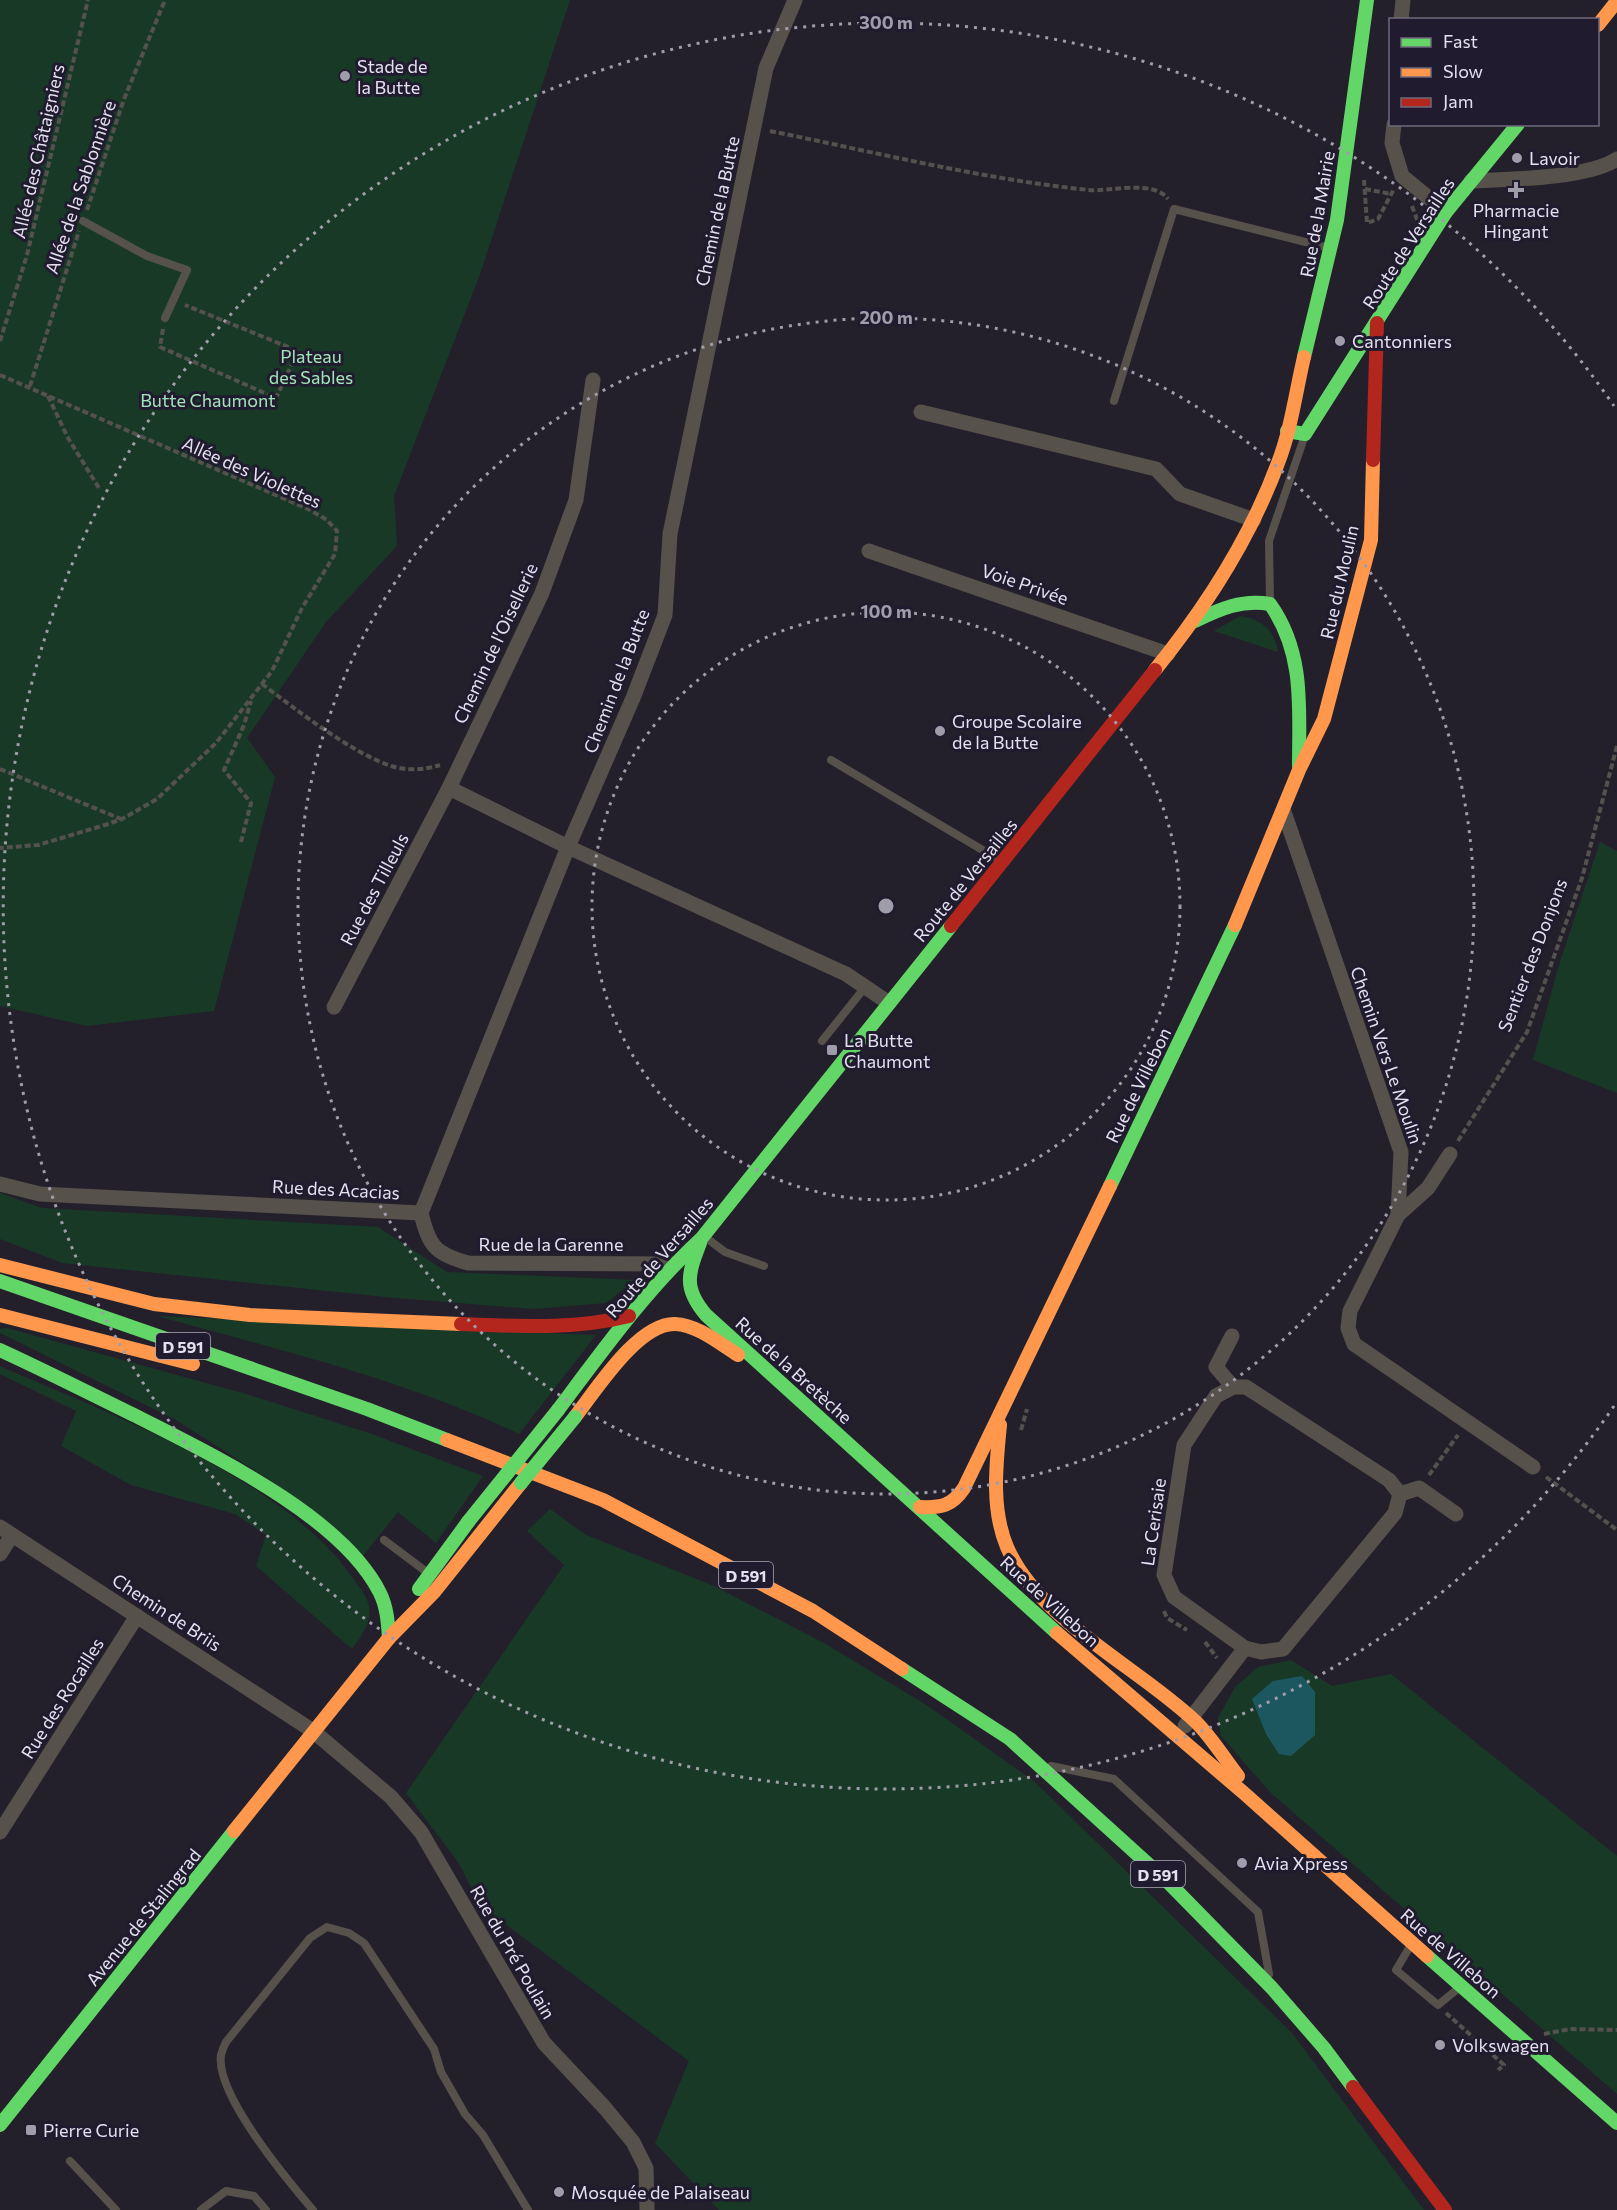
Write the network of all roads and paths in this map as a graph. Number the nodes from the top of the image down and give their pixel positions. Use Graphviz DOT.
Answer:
graph roads {
  1 [pos="88,0"];
  2 [pos="165,0"];
  3 [pos="795,0"];
  4 [pos="1367,0"];
  5 [pos="1403,0"];
  6 [pos="1617,1"];
  7 [pos="1401,18"];
  8 [pos="1599,24"];
  9 [pos="1394,126"];
  10 [pos="1516,126"];
  11 [pos="773,132"];
  12 [pos="1346,153"];
  13 [pos="1617,159"];
  14 [pos="1471,181"];
  15 [pos="1365,189"];
  16 [pos="1400,191"];
  17 [pos="1391,194"];
  18 [pos="1411,204"];
  19 [pos="1174,209"];
  20 [pos="1446,212"];
  21 [pos="83,221"];
  22 [pos="1426,244"];
  23 [pos="1331,249"];
  24 [pos="173,300"];
  25 [pos="165,318"];
  26 [pos="1377,323"];
  27 [pos="0,341"];
  28 [pos="0,375"];
  29 [pos="593,380"];
  30 [pos="30,386"];
  31 [pos="48,395"];
  32 [pos="1114,401"];
  33 [pos="921,412"];
  34 [pos="1287,432"];
  35 [pos="1305,434"];
  36 [pos="99,488"];
  37 [pos="1254,519"];
  38 [pos="869,551"];
  39 [pos="1270,604"];
  40 [pos="1193,622"];
  41 [pos="1168,654"];
  42 [pos="262,684"];
  43 [pos="252,698"];
  44 [pos="1617,746"];
  45 [pos="831,760"];
  46 [pos="458,768"];
  47 [pos="0,769"];
  48 [pos="1299,770"];
  49 [pos="448,788"];
  50 [pos="1284,812"];
  51 [pos="122,819"];
  52 [pos="241,842"];
  53 [pos="568,847"];
  54 [pos="0,848"];
  55 [pos="1002,862"];
  56 [pos="866,986"];
  57 [pos="889,1003"];
  58 [pos="334,1007"];
  59 [pos="822,1041"];
  60 [pos="1449,1154"];
  61 [pos="0,1184"];
  62 [pos="421,1213"];
  63 [pos="1398,1215"];
  64 [pos="702,1238"];
  65 [pos="674,1263"];
  66 [pos="0,1265"];
  67 [pos="764,1266"];
  68 [pos="0,1281"];
  69 [pos="0,1315"];
  70 [pos="629,1316"];
  71 [pos="1232,1336"];
  72 [pos="0,1350"];
  73 [pos="769,1373"];
  74 [pos="1233,1386"];
  75 [pos="1030,1400"];
  76 [pos="367,1409"];
  77 [pos="1002,1413"];
  78 [pos="1468,1422"];
  79 [pos="1019,1439"];
  80 [pos="1533,1467"];
  81 [pos="1419,1488"];
  82 [pos="1400,1494"];
  83 [pos="920,1507"];
  84 [pos="1456,1514"];
  85 [pos="1617,1530"];
  86 [pos="6,1531"];
  87 [pos="384,1540"];
  88 [pos="0,1554"];
  89 [pos="430,1574"];
  90 [pos="137,1616"];
  91 [pos="389,1638"];
  92 [pos="1245,1648"];
  93 [pos="1192,1717"];
  94 [pos="313,1731"];
  95 [pos="1176,1737"];
  96 [pos="1040,1764"];
  97 [pos="1263,1808"];
  98 [pos="0,1832"];
  99 [pos="1412,1943"];
  100 [pos="1461,1986"];
  101 [pos="1272,1988"];
  102 [pos="1438,2005"];
  103 [pos="1617,2030"];
  104 [pos="1526,2043"];
  105 [pos="1492,2044"];
  106 [pos="1488,2049"];
  107 [pos="1498,2070"];
  108 [pos="1617,2123"];
  109 [pos="0,2125"];
  110 [pos="70,2161"];
  111 [pos="116,2210"];
  112 [pos="201,2210"];
  113 [pos="266,2210"];
  114 [pos="314,2210"];
  115 [pos="528,2210"];
  116 [pos="647,2210"];
  117 [pos="1445,2210"];
  1 -- 27 [label="path, Allée des Châtaigniers"];
  2 -- 21 [label="path, Allée de la Sablonnière"];
  3 -- 53 [label="street, Chemin de la Butte"];
  4 -- 12 [label="main road, Rue de la Mairie"];
  5 -- 7 [label="street"];
  6 -- 8 [label="main road"];
  9 -- 20 [label="street"];
  10 -- 14 [label="main road, Route de Versailles"];
  11 -- 19 [label="path"];
  12 -- 15 [label="path"];
  12 -- 23 [label="main road, Rue de la Mairie"];
  13 -- 14 [label="street"];
  14 -- 20 [label="main road, Route de Versailles"];
  15 -- 17 [label="path"];
  15 -- 17 [label="path"];
  16 -- 17 [label="path"];
  18 -- 22 [label="path"];
  19 -- 23 [label="lane"];
  19 -- 32 [label="lane"];
  20 -- 22 [label="main road, Route de Versailles"];
  21 -- 24 [label="lane"];
  21 -- 30 [label="path, Allée de la Sablonnière"];
  22 -- 26 [label="main road, Route de Versailles"];
  23 -- 34 [label="main road, Rue de la Mairie"];
  24 -- 25 [label="lane"];
  24 -- 25 [label="path"];
  26 -- 35 [label="main road, Route de Versailles"];
  26 -- 48 [label="main road, Rue du Moulin"];
  28 -- 30 [label="path, Allée des Violettes"];
  29 -- 46 [label="street, Chemin de l'Oisellerie"];
  30 -- 31 [label="path, Allée des Violettes"];
  31 -- 36 [label="path"];
  31 -- 42 [label="path, Allée des Violettes"];
  33 -- 37 [label="street"];
  34 -- 35 [label="main road"];
  34 -- 37 [label="main road, Route de Versailles"];
  35 -- 39 [label="lane"];
  37 -- 40 [label="main road, Route de Versailles"];
  38 -- 41 [label="street, Voie Privée"];
  39 -- 40 [label="main road"];
  39 -- 48 [label="main road"];
  40 -- 41 [label="main road, Route de Versailles"];
  41 -- 55 [label="main road, Route de Versailles"];
  42 -- 43 [label="path, Allée des Violettes"];
  42 -- 46 [label="path"];
  43 -- 51 [label="path, Allée des Violettes"];
  43 -- 52 [label="path"];
  44 -- 60 [label="path, Sentier des Donjons"];
  45 -- 55 [label="lane"];
  46 -- 49 [label="street, Chemin de l'Oisellerie"];
  47 -- 51 [label="path"];
  48 -- 50 [label="main road, Rue de Villebon"];
  49 -- 53 [label="street"];
  49 -- 58 [label="street, Rue des Tilleuls"];
  50 -- 63 [label="street, Chemin Vers Le Moulin"];
  50 -- 77 [label="main road, Rue de Villebon"];
  51 -- 54 [label="path, Allée des Violettes"];
  53 -- 56 [label="street"];
  53 -- 62 [label="street, Rue des Acacias"];
  55 -- 57 [label="main road, Route de Versailles"];
  56 -- 57 [label="street"];
  56 -- 59 [label="lane"];
  57 -- 64 [label="main road, Route de Versailles"];
  60 -- 63 [label="street"];
  61 -- 62 [label="street, Rue des Acacias"];
  62 -- 65 [label="street, Rue de la Garenne"];
  63 -- 78 [label="street, Chemin Vers Le Moulin"];
  64 -- 65 [label="main road, Route de Versailles"];
  64 -- 67 [label="lane"];
  64 -- 73 [label="main road, Rue de la Bretèche"];
  65 -- 70 [label="main road, Route de Versailles"];
  66 -- 70 [label="main road"];
  68 -- 76 [label="main road, D 591"];
  69 -- 76 [label="main road, D 591"];
  70 -- 89 [label="main road, Route de Versailles, bridge"];
  71 -- 74 [label="street"];
  72 -- 91 [label="main road"];
  73 -- 83 [label="main road, Rue de la Bretèche"];
  73 -- 91 [label="main road, Route de Versailles, bridge"];
  74 -- 82 [label="street"];
  74 -- 92 [label="street, La Cerisaie"];
  75 -- 79 [label="path"];
  76 -- 96 [label="main road, D 591"];
  77 -- 83 [label="main road, Rue de Villebon"];
  77 -- 93 [label="main road, Rue de Villebon"];
  78 -- 80 [label="street, Chemin Vers Le Moulin"];
  78 -- 81 [label="path"];
  80 -- 85 [label="path"];
  81 -- 82 [label="street"];
  81 -- 84 [label="street"];
  82 -- 92 [label="street"];
  83 -- 95 [label="main road, Rue de Villebon"];
  86 -- 88 [label="street"];
  86 -- 90 [label="street, Chemin de Briis"];
  87 -- 89 [label="lane"];
  89 -- 91 [label="main road, Route de Versailles"];
  90 -- 94 [label="street, Chemin de Briis"];
  90 -- 98 [label="street, Rue des Rocailles"];
  91 -- 94 [label="main road, Route de Versailles"];
  92 -- 93 [label="street"];
  93 -- 95 [label="street"];
  93 -- 97 [label="main road, Rue de Villebon"];
  94 -- 109 [label="main road, Avenue de Stalingrad"];
  94 -- 116 [label="street, Rue du Pré Poulain"];
  95 -- 97 [label="main road, Rue de Villebon"];
  96 -- 101 [label="main road, D 591"];
  96 -- 101 [label="lane"];
  97 -- 99 [label="main road, Rue de Villebon"];
  99 -- 100 [label="main road, Rue de Villebon"];
  99 -- 102 [label="lane"];
  100 -- 102 [label="lane"];
  100 -- 104 [label="main road, Rue de Villebon"];
  101 -- 117 [label="main road, D 591"];
  102 -- 106 [label="path"];
  103 -- 104 [label="path"];
  104 -- 108 [label="main road, Rue de Villebon"];
  105 -- 106 [label="path"];
  106 -- 107 [label="path"];
  110 -- 111 [label="lane"];
  112 -- 113 [label="lane"];
  114 -- 115 [label="lane"];
}
